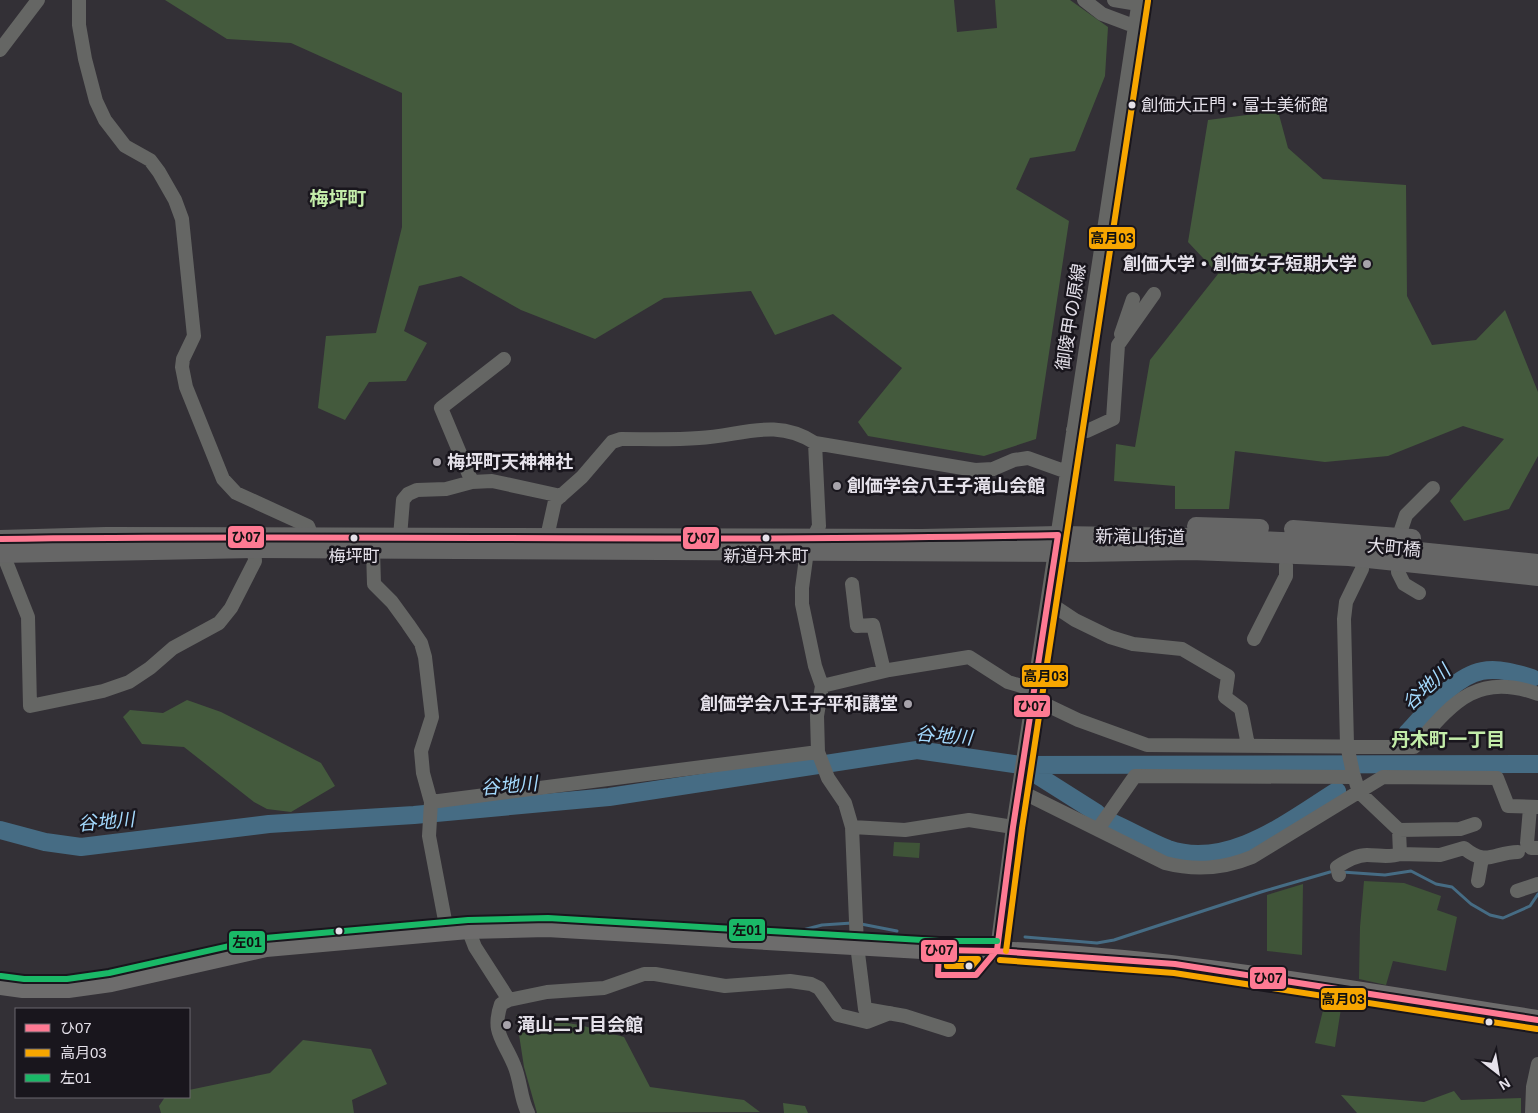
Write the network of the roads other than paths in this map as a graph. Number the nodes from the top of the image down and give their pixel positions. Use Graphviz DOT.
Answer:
graph roads {
  1 [pos="38,0"];
  2 [pos="78,0"];
  3 [pos="1084,0"];
  4 [pos="1114,0"];
  5 [pos="1138,2"];
  6 [pos="1134,26"];
  7 [pos="0,50"];
  8 [pos="1154,294"];
  9 [pos="1133,299"];
  10 [pos="1118,345"];
  11 [pos="504,359"];
  12 [pos="1073,430"];
  13 [pos="815,443"];
  14 [pos="1067,472"];
  15 [pos="472,482"];
  16 [pos="1433,488"];
  17 [pos="561,496"];
  18 [pos="1364,533"];
  19 [pos="312,536"];
  20 [pos="1126,536"];
  21 [pos="1400,536"];
  22 [pos="400,537"];
  23 [pos="547,537"];
  24 [pos="1057,543"];
  25 [pos="458,544"];
  26 [pos="809,544"];
  27 [pos="1,549"];
  28 [pos="254,549"];
  29 [pos="372,550"];
  30 [pos="1349,550"];
  31 [pos="1538,551"];
  32 [pos="1134,552"];
  33 [pos="1439,559"];
  34 [pos="1538,563"];
  35 [pos="1286,564"];
  36 [pos="1362,569"];
  37 [pos="1398,572"];
  38 [pos="1538,576"];
  39 [pos="853,584"];
  40 [pos="1538,588"];
  41 [pos="1419,593"];
  42 [pos="1048,602"];
  43 [pos="1254,639"];
  44 [pos="884,671"];
  45 [pos="822,686"];
  46 [pos="1035,694"];
  47 [pos="1538,694"];
  48 [pos="1248,745"];
  49 [pos="1348,748"];
  50 [pos="819,753"];
  51 [pos="1353,775"];
  52 [pos="1020,788"];
  53 [pos="1359,792"];
  54 [pos="431,804"];
  55 [pos="1534,807"];
  56 [pos="1475,824"];
  57 [pos="852,827"];
  58 [pos="1013,827"];
  59 [pos="1098,829"];
  60 [pos="1399,830"];
  61 [pos="1538,848"];
  62 [pos="1518,852"];
  63 [pos="1400,854"];
  64 [pos="1482,858"];
  65 [pos="1339,875"];
  66 [pos="1478,881"];
  67 [pos="1538,884"];
  68 [pos="1517,890"];
  69 [pos="468,929"];
  70 [pos="446,931"];
  71 [pos="857,945"];
  72 [pos="997,950"];
  73 [pos="0,985"];
  74 [pos="508,1000"];
  75 [pos="890,1013"];
  76 [pos="1538,1020"];
  77 [pos="949,1030"];
  78 [pos="1538,1064"];
  79 [pos="528,1113"];
  80 [pos="1532,1113"];
  1 -- 7 [label="street"];
  2 -- 19 [label="street"];
  3 -- 6 [label="street"];
  4 -- 5 [label="street"];
  5 -- 6 [label="street, 御陵甲の原線"];
  6 -- 12 [label="street, 御陵甲の原線"];
  8 -- 10 [label="street"];
  9 -- 10 [label="street"];
  10 -- 12 [label="street"];
  11 -- 15 [label="street"];
  12 -- 14 [label="street, 御陵甲の原線"];
  13 -- 14 [label="street"];
  13 -- 17 [label="street"];
  13 -- 26 [label="street"];
  14 -- 24 [label="street, 御陵甲の原線"];
  15 -- 17 [label="street"];
  15 -- 22 [label="street"];
  16 -- 21 [label="street"];
  17 -- 23 [label="street"];
  18 -- 20 [label="main road"];
  18 -- 21 [label="main road"];
  18 -- 36 [label="street"];
  19 -- 22 [label="main road, 新滝山街道"];
  19 -- 27 [label="main road, 新滝山街道"];
  20 -- 24 [label="main road, 新滝山街道"];
  20 -- 30 [label="main road, 新滝山街道"];
  21 -- 31 [label="main road"];
  21 -- 37 [label="street"];
  22 -- 25 [label="main road, 新滝山街道"];
  23 -- 25 [label="main road, 新滝山街道"];
  23 -- 26 [label="main road, 新滝山街道"];
  24 -- 26 [label="main road, 新滝山街道"];
  24 -- 32 [label="main road, 新滝山街道"];
  24 -- 42 [label="street, 御陵甲の原線"];
  25 -- 26 [label="main road, 新滝山街道"];
  25 -- 29 [label="main road, 新滝山街道"];
  26 -- 45 [label="street"];
  27 -- 28 [label="main road, 新滝山街道"];
  27 -- 28 [label="street"];
  28 -- 29 [label="main road, 新滝山街道"];
  29 -- 54 [label="street"];
  30 -- 32 [label="main road, 新滝山街道"];
  30 -- 33 [label="main road, 大町橋"];
  32 -- 35 [label="main road"];
  33 -- 34 [label="main road"];
  33 -- 38 [label="main road"];
  35 -- 36 [label="main road"];
  35 -- 43 [label="street"];
  36 -- 37 [label="main road"];
  36 -- 49 [label="street"];
  37 -- 40 [label="main road"];
  37 -- 41 [label="street"];
  39 -- 44 [label="street"];
  42 -- 46 [label="street, 御陵甲の原線"];
  42 -- 48 [label="street"];
  44 -- 45 [label="street"];
  44 -- 46 [label="street"];
  45 -- 50 [label="street"];
  46 -- 48 [label="street"];
  46 -- 52 [label="street, 御陵甲の原線"];
  47 -- 49 [label="street"];
  48 -- 49 [label="street"];
  49 -- 51 [label="street"];
  50 -- 54 [label="street"];
  50 -- 57 [label="street"];
  51 -- 53 [label="street"];
  51 -- 59 [label="street"];
  52 -- 58 [label="street, 御陵甲の原線"];
  52 -- 59 [label="street"];
  53 -- 55 [label="street"];
  53 -- 59 [label="street"];
  53 -- 60 [label="street"];
  54 -- 70 [label="street"];
  55 -- 61 [label="street"];
  56 -- 60 [label="street"];
  57 -- 58 [label="street"];
  57 -- 71 [label="street"];
  58 -- 72 [label="street, 御陵甲の原線"];
  60 -- 63 [label="street"];
  62 -- 64 [label="street"];
  63 -- 64 [label="street"];
  63 -- 65 [label="street"];
  64 -- 66 [label="street"];
  67 -- 68 [label="street"];
  69 -- 70 [label="highway"];
  69 -- 71 [label="highway"];
  69 -- 74 [label="street"];
  70 -- 73 [label="highway"];
  71 -- 72 [label="highway"];
  71 -- 75 [label="street"];
  72 -- 76 [label="highway"];
  74 -- 75 [label="street"];
  74 -- 79 [label="street"];
  75 -- 77 [label="street"];
  78 -- 80 [label="street"];
}
